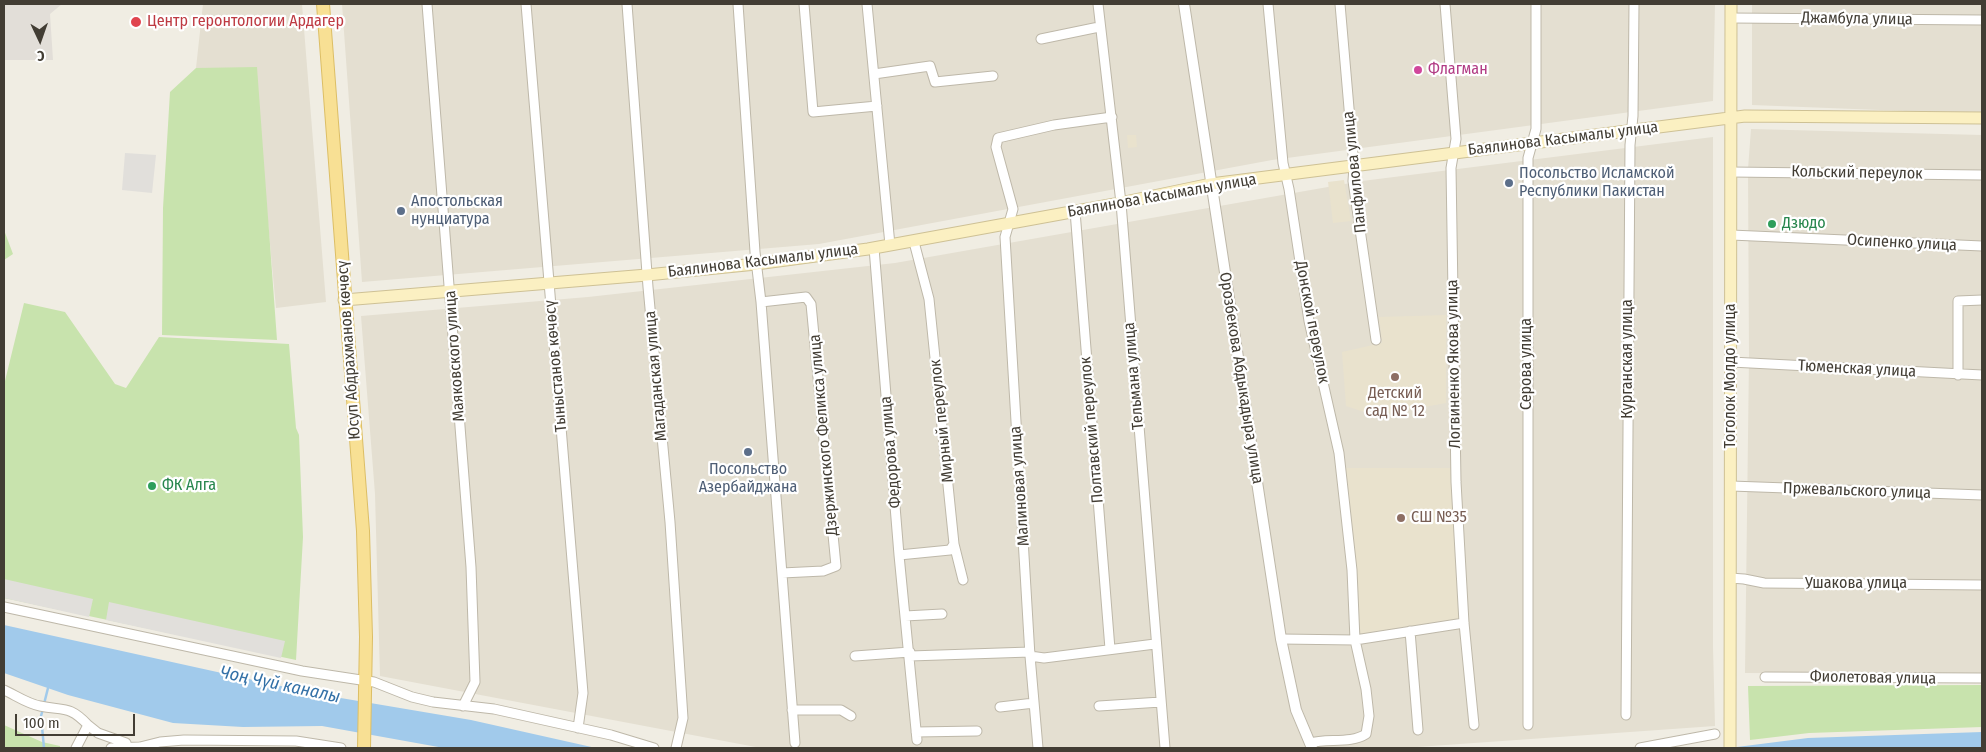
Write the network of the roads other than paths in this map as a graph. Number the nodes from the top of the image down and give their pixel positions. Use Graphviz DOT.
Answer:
graph roads {
  1 [pos="323,4"];
  2 [pos="427,4"];
  3 [pos="526,4"];
  4 [pos="627,4"];
  5 [pos="738,4"];
  6 [pos="804,4"];
  7 [pos="867,4"];
  8 [pos="1098,4"];
  9 [pos="1184,4"];
  10 [pos="1268,4"];
  11 [pos="1340,4"];
  12 [pos="1444,4"];
  13 [pos="1536,4"];
  14 [pos="1634,4"];
  15 [pos="1731,4"];
  16 [pos="1731,18"];
  17 [pos="1982,20"];
  18 [pos="1100,27"];
  19 [pos="1041,39"];
  20 [pos="874,74"];
  21 [pos="993,76"];
  22 [pos="877,106"];
  23 [pos="1731,117"];
  24 [pos="1112,118"];
  25 [pos="1982,118"];
  26 [pos="1630,130"];
  27 [pos="1533,143"];
  28 [pos="1453,153"];
  29 [pos="1354,166"];
  30 [pos="1731,172"];
  31 [pos="1286,175"];
  32 [pos="1982,175"];
  33 [pos="1211,184"];
  34 [pos="1120,203"];
  35 [pos="1075,211"];
  36 [pos="1008,224"];
  37 [pos="1731,235"];
  38 [pos="914,242"];
  39 [pos="890,246"];
  40 [pos="1982,246"];
  41 [pos="874,248"];
  42 [pos="756,264"];
  43 [pos="647,275"];
  44 [pos="549,284"];
  45 [pos="450,292"];
  46 [pos="344,300"];
  47 [pos="1982,300"];
  48 [pos="760,302"];
  49 [pos="1376,340"];
  50 [pos="1731,362"];
  51 [pos="1958,375"];
  52 [pos="1982,375"];
  53 [pos="1731,486"];
  54 [pos="1982,495"];
  55 [pos="954,544"];
  56 [pos="899,555"];
  57 [pos="782,573"];
  58 [pos="1730,578"];
  59 [pos="963,580"];
  60 [pos="1982,585"];
  61 [pos="4,607"];
  62 [pos="942,614"];
  63 [pos="906,616"];
  64 [pos="1464,623"];
  65 [pos="1410,631"];
  66 [pos="1281,640"];
  67 [pos="1355,640"];
  68 [pos="1156,644"];
  69 [pos="1110,649"];
  70 [pos="910,654"];
  71 [pos="1030,654"];
  72 [pos="855,656"];
  73 [pos="1765,677"];
  74 [pos="1982,678"];
  75 [pos="366,680"];
  76 [pos="4,690"];
  77 [pos="1034,702"];
  78 [pos="1161,702"];
  79 [pos="463,706"];
  80 [pos="1099,706"];
  81 [pos="1000,707"];
  82 [pos="792,710"];
  83 [pos="1626,714"];
  84 [pos="851,716"];
  85 [pos="88,725"];
  86 [pos="1474,725"];
  87 [pos="1528,725"];
  88 [pos="578,728"];
  89 [pos="1418,730"];
  90 [pos="977,731"];
  91 [pos="1715,734"];
  92 [pos="1729,743"];
  93 [pos="795,744"];
  94 [pos="272,745"];
  95 [pos="364,745"];
  96 [pos="140,746"];
  97 [pos="1311,746"];
  98 [pos="76,748"];
  99 [pos="111,748"];
  100 [pos="340,748"];
  101 [pos="654,748"];
  102 [pos="676,748"];
  103 [pos="1038,748"];
  104 [pos="1165,748"];
  105 [pos="1640,748"];
  1 -- 46 [label="main road, Юсуп Абдрахманов көчөсү"];
  2 -- 45 [label="street, Маяковского улица"];
  3 -- 44 [label="street, Тыныстанов көчөсү"];
  4 -- 43 [label="street, Магаданская улица"];
  5 -- 42 [label="street"];
  6 -- 22 [label="street"];
  7 -- 20 [label="street"];
  8 -- 18 [label="street, Тельмана улица"];
  9 -- 33 [label="street, Орозбекова Абдыкадыра улица"];
  10 -- 31 [label="street, Донской переулок"];
  11 -- 29 [label="street, Панфилова улица"];
  12 -- 28 [label="street, Логвиненко Якова улица"];
  13 -- 27 [label="street, Серова улица"];
  14 -- 26 [label="street, Курганская улица"];
  15 -- 16 [label="main road, Тоголок Молдо улица"];
  16 -- 17 [label="street, Джамбула улица"];
  16 -- 23 [label="main road, Тоголок Молдо улица"];
  18 -- 19 [label="street"];
  18 -- 24 [label="street, Тельмана улица"];
  20 -- 21 [label="street"];
  20 -- 22 [label="street"];
  22 -- 39 [label="street"];
  23 -- 25 [label="main road, Баялинова Касымалы улица"];
  23 -- 26 [label="main road, Баялинова Касымалы улица"];
  23 -- 30 [label="main road, Тоголок Молдо улица"];
  24 -- 34 [label="street, Тельмана улица"];
  24 -- 36 [label="street, Малиновая улица"];
  26 -- 27 [label="main road, Баялинова Касымалы улица"];
  26 -- 83 [label="street, Курганская улица"];
  27 -- 28 [label="main road, Баялинова Касымалы улица"];
  27 -- 87 [label="street, Серова улица"];
  28 -- 29 [label="main road, Баялинова Касымалы улица"];
  28 -- 64 [label="street, Логвиненко Якова улица"];
  29 -- 31 [label="main road, Баялинова Касымалы улица"];
  29 -- 49 [label="street, Панфилова улица"];
  30 -- 32 [label="street, Кольский переулок"];
  30 -- 37 [label="main road, Тоголок Молдо улица"];
  31 -- 33 [label="main road, Баялинова Касымалы улица"];
  31 -- 67 [label="street, Донской переулок"];
  33 -- 34 [label="main road, Баялинова Касымалы улица"];
  33 -- 66 [label="street, Орозбекова Абдыкадыра улица"];
  34 -- 35 [label="main road, Баялинова Касымалы улица"];
  34 -- 68 [label="street, Тельмана улица"];
  35 -- 36 [label="main road, Баялинова Касымалы улица"];
  35 -- 69 [label="street, Полтавский переулок"];
  36 -- 38 [label="main road, Баялинова Касымалы улица"];
  36 -- 71 [label="street, Малиновая улица"];
  37 -- 40 [label="street, Осипенко улица"];
  37 -- 50 [label="main road, Тоголок Молдо улица"];
  38 -- 39 [label="main road, Баялинова Касымалы улица"];
  38 -- 55 [label="street, Мирный переулок"];
  39 -- 41 [label="main road, Баялинова Касымалы улица"];
  41 -- 42 [label="main road, Баялинова Касымалы улица"];
  41 -- 56 [label="street, Федорова улица"];
  42 -- 43 [label="main road, Баялинова Касымалы улица"];
  42 -- 48 [label="street"];
  43 -- 44 [label="main road, Баялинова Касымалы улица"];
  43 -- 102 [label="street, Магаданская улица"];
  44 -- 45 [label="main road, Баялинова Касымалы улица"];
  44 -- 88 [label="street, Тыныстанов көчөсү"];
  45 -- 46 [label="main road, Баялинова Касымалы улица"];
  45 -- 79 [label="street, Маяковского улица"];
  46 -- 75 [label="main road, Юсуп Абдрахманов көчөсү"];
  47 -- 51 [label="street"];
  48 -- 57 [label="street"];
  48 -- 57 [label="street, Дзержинского Феликса улица"];
  50 -- 51 [label="street, Тюменская улица"];
  50 -- 53 [label="main road, Тоголок Молдо улица"];
  51 -- 52 [label="street, Тюменская улица"];
  53 -- 54 [label="street, Пржевальского улица"];
  53 -- 58 [label="main road, Тоголок Молдо улица"];
  55 -- 56 [label="street"];
  55 -- 59 [label="street, Мирный переулок"];
  56 -- 63 [label="street, Федорова улица"];
  57 -- 82 [label="street"];
  58 -- 60 [label="street, Ушакова улица"];
  58 -- 92 [label="main road, Тоголок Молдо улица"];
  61 -- 75 [label="street"];
  62 -- 63 [label="street"];
  63 -- 70 [label="street, Федорова улица"];
  64 -- 65 [label="street"];
  64 -- 86 [label="street, Логвиненко Якова улица"];
  65 -- 67 [label="street"];
  65 -- 89 [label="street"];
  66 -- 67 [label="street"];
  66 -- 97 [label="street, Орозбекова Абдыкадыра улица"];
  67 -- 97 [label="street, Донской переулок"];
  68 -- 69 [label="street"];
  68 -- 78 [label="street, Тельмана улица"];
  69 -- 71 [label="street"];
  70 -- 71 [label="street"];
  70 -- 72 [label="street"];
  70 -- 90 [label="street, Федорова улица"];
  71 -- 77 [label="street, Малиновая улица"];
  73 -- 74 [label="street, Фиолетовая улица"];
  75 -- 79 [label="street"];
  75 -- 95 [label="main road, Юсуп Абдрахманов көчөсү"];
  76 -- 85 [label="street"];
  77 -- 81 [label="street"];
  77 -- 103 [label="street, Малиновая улица"];
  78 -- 80 [label="street"];
  78 -- 104 [label="street, Тельмана улица"];
  79 -- 88 [label="street"];
  82 -- 84 [label="street"];
  82 -- 93 [label="street"];
  85 -- 96 [label="street"];
  85 -- 98 [label="street"];
  88 -- 101 [label="street"];
  91 -- 105 [label="street"];
  94 -- 96 [label="street"];
  94 -- 100 [label="street"];
  96 -- 99 [label="street"];
}
